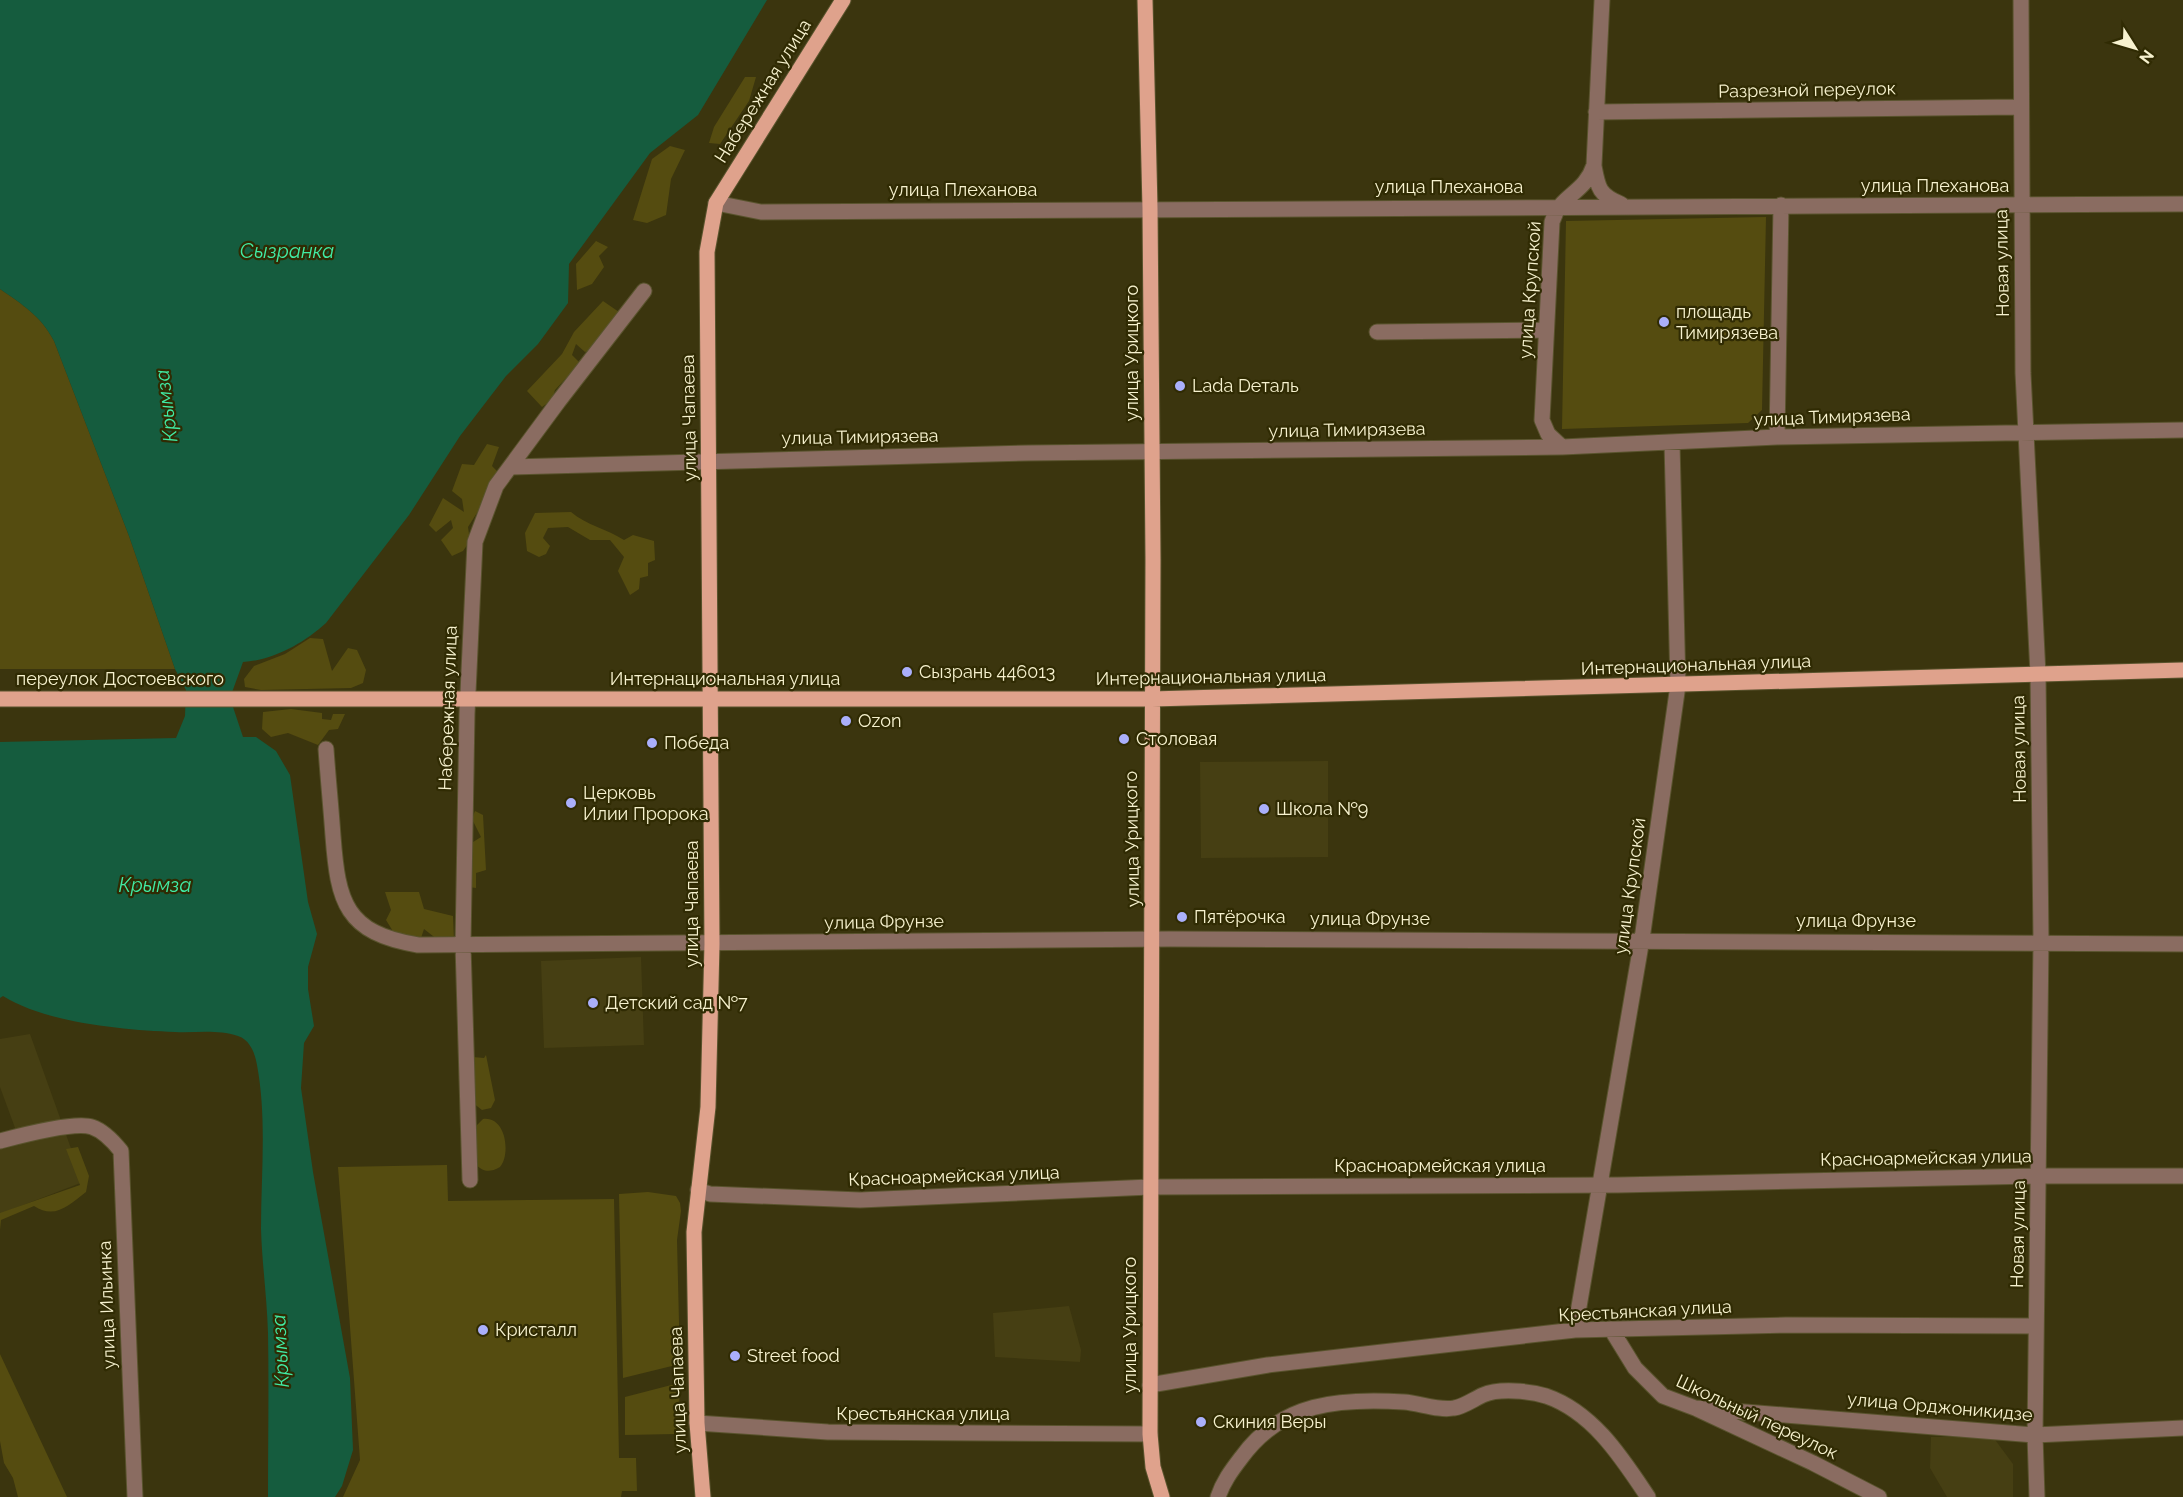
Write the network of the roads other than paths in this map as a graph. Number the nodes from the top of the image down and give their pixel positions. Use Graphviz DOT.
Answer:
graph roads {
  1 [pos="843,0"];
  2 [pos="1145,0"];
  3 [pos="1602,0"];
  4 [pos="2021,0"];
  5 [pos="2019,107"];
  6 [pos="1596,112"];
  7 [pos="1594,165"];
  8 [pos="716,202"];
  9 [pos="2183,204"];
  10 [pos="1624,205"];
  11 [pos="1781,205"];
  12 [pos="1557,206"];
  13 [pos="2021,206"];
  14 [pos="1150,208"];
  15 [pos="644,291"];
  16 [pos="1546,330"];
  17 [pos="1377,332"];
  18 [pos="2183,430"];
  19 [pos="2025,432"];
  20 [pos="1777,437"];
  21 [pos="1672,443"];
  22 [pos="1562,447"];
  23 [pos="1152,451"];
  24 [pos="709,462"];
  25 [pos="511,466"];
  26 [pos="2183,670"];
  27 [pos="2038,674"];
  28 [pos="1678,686"];
  29 [pos="239,698"];
  30 [pos="468,698"];
  31 [pos="0,699"];
  32 [pos="1152,699"];
  33 [pos="710,700"];
  34 [pos="326,749"];
  35 [pos="1152,939"];
  36 [pos="1642,939"];
  37 [pos="2041,941"];
  38 [pos="712,944"];
  39 [pos="2183,944"];
  40 [pos="463,945"];
  41 [pos="0,1142"];
  42 [pos="2038,1176"];
  43 [pos="2183,1176"];
  44 [pos="470,1180"];
  45 [pos="1598,1185"];
  46 [pos="1150,1187"];
  47 [pos="698,1190"];
  48 [pos="2036,1326"];
  49 [pos="1611,1329"];
  50 [pos="1575,1330"];
  51 [pos="1150,1385"];
  52 [pos="1695,1408"];
  53 [pos="697,1423"];
  54 [pos="2183,1428"];
  55 [pos="1150,1434"];
  56 [pos="2036,1435"];
  57 [pos="135,1497"];
  58 [pos="703,1497"];
  59 [pos="1162,1497"];
  60 [pos="1218,1497"];
  61 [pos="1648,1497"];
  62 [pos="1880,1497"];
  63 [pos="2037,1497"];
  1 -- 8 [label="main road, Набережная улица"];
  2 -- 14 [label="main road, улица Урицкого"];
  3 -- 6 [label="street"];
  4 -- 5 [label="street, Новая улица"];
  5 -- 6 [label="street, Разрезной переулок"];
  5 -- 13 [label="street, Новая улица"];
  6 -- 7 [label="street"];
  7 -- 10 [label="street"];
  7 -- 12 [label="street, улица Крупской"];
  8 -- 14 [label="street, улица Плеханова"];
  8 -- 24 [label="main road, улица Чапаева"];
  9 -- 13 [label="street, улица Плеханова"];
  10 -- 11 [label="street, улица Плеханова"];
  10 -- 12 [label="street, улица Плеханова"];
  11 -- 13 [label="street, улица Плеханова"];
  11 -- 20 [label="street"];
  12 -- 14 [label="street, улица Плеханова"];
  12 -- 16 [label="street, улица Крупской"];
  13 -- 19 [label="street, Новая улица"];
  14 -- 23 [label="main road, улица Урицкого"];
  15 -- 25 [label="street, Набережная улица"];
  16 -- 17 [label="street"];
  16 -- 22 [label="street, улица Крупской"];
  18 -- 19 [label="street, улица Тимирязева"];
  19 -- 20 [label="street, улица Тимирязева"];
  19 -- 27 [label="street, Новая улица"];
  20 -- 21 [label="street, улица Тимирязева"];
  21 -- 22 [label="street, улица Тимирязева"];
  21 -- 28 [label="street, улица Крупской"];
  22 -- 23 [label="street, улица Тимирязева"];
  23 -- 24 [label="street, улица Тимирязева"];
  23 -- 32 [label="main road, улица Урицкого"];
  24 -- 25 [label="street, улица Тимирязева"];
  24 -- 33 [label="main road, улица Чапаева"];
  25 -- 30 [label="street, Набережная улица"];
  26 -- 27 [label="main road, Интернациональная улица"];
  27 -- 28 [label="main road, Интернациональная улица"];
  27 -- 37 [label="street, Новая улица"];
  28 -- 32 [label="main road, Интернациональная улица"];
  28 -- 36 [label="street, улица Крупской"];
  29 -- 30 [label="main road, Интернациональная улица"];
  29 -- 31 [label="main road, переулок Достоевского"];
  30 -- 33 [label="main road, Интернациональная улица"];
  30 -- 40 [label="street, Набережная улица"];
  32 -- 33 [label="main road, Интернациональная улица"];
  32 -- 35 [label="main road, улица Урицкого"];
  33 -- 38 [label="main road, улица Чапаева"];
  34 -- 40 [label="street, улица Фрунзе"];
  35 -- 36 [label="street, улица Фрунзе"];
  35 -- 38 [label="street, улица Фрунзе"];
  35 -- 46 [label="main road, улица Урицкого"];
  36 -- 37 [label="street, улица Фрунзе"];
  36 -- 45 [label="street, улица Крупской"];
  37 -- 39 [label="street, улица Фрунзе"];
  37 -- 42 [label="street, Новая улица"];
  38 -- 40 [label="street, улица Фрунзе"];
  38 -- 47 [label="main road, улица Чапаева"];
  40 -- 44 [label="street, Набережная улица"];
  41 -- 57 [label="street, улица Ильинка"];
  42 -- 43 [label="street, Красноармейская улица"];
  42 -- 45 [label="street, Красноармейская улица"];
  42 -- 48 [label="street, Новая улица"];
  45 -- 46 [label="street, Красноармейская улица"];
  45 -- 50 [label="street, улица Крупской"];
  46 -- 47 [label="street, Красноармейская улица"];
  46 -- 51 [label="main road, улица Урицкого"];
  47 -- 53 [label="main road, улица Чапаева"];
  48 -- 49 [label="street, Крестьянская улица"];
  48 -- 56 [label="street, Новая улица"];
  49 -- 50 [label="street, Крестьянская улица"];
  49 -- 52 [label="street, Школьный переулок"];
  50 -- 51 [label="street, Крестьянская улица"];
  51 -- 55 [label="main road, улица Урицкого"];
  52 -- 56 [label="street, улица Орджоникидзе"];
  52 -- 62 [label="street, Школьный переулок"];
  53 -- 55 [label="street, Крестьянская улица"];
  53 -- 58 [label="main road, улица Чапаева"];
  54 -- 56 [label="street, улица Орджоникидзе"];
  55 -- 59 [label="main road, улица Урицкого"];
  56 -- 63 [label="street, Новая улица"];
  60 -- 61 [label="street"];
}
